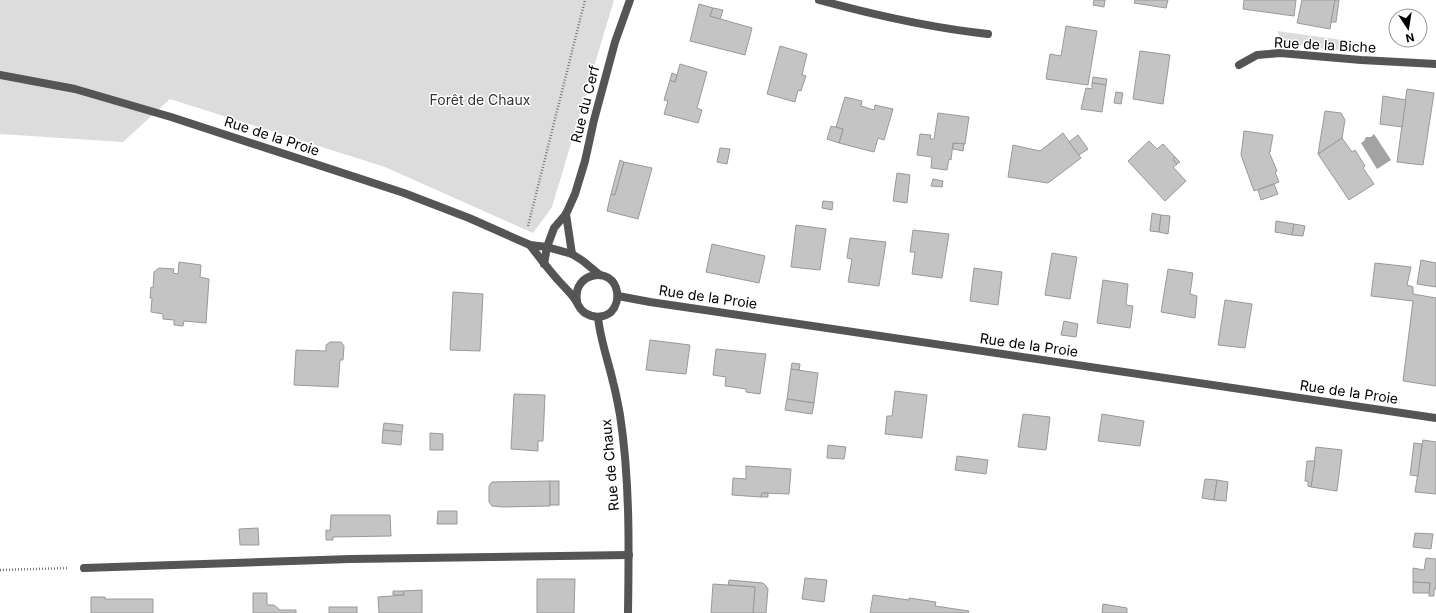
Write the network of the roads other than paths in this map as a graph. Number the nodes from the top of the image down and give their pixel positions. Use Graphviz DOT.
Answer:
graph roads {
  1 [pos="630,0"];
  2 [pos="819,0"];
  3 [pos="988,34"];
  4 [pos="1239,64"];
  5 [pos="1436,64"];
  6 [pos="0,74"];
  7 [pos="566,214"];
  8 [pos="527,244"];
  9 [pos="547,247"];
  10 [pos="572,254"];
  11 [pos="544,264"];
  12 [pos="600,275"];
  13 [pos="618,296"];
  14 [pos="577,301"];
  15 [pos="598,317"];
  16 [pos="1436,418"];
  17 [pos="629,554"];
  18 [pos="84,568"];
  19 [pos="628,613"];
  1 -- 7 [label="street, Rue du Cerf"];
  2 -- 3 [label="street"];
  4 -- 5 [label="street, Rue de la Biche"];
  6 -- 8 [label="street, Rue de la Proie"];
  7 -- 9 [label="street, Rue du Cerf"];
  7 -- 10 [label="street"];
  8 -- 9 [label="street, Rue de la Proie"];
  8 -- 11 [label="street"];
  9 -- 10 [label="street, Rue de la Proie"];
  9 -- 11 [label="street, Rue du Cerf"];
  10 -- 12 [label="street, Rue de la Proie"];
  11 -- 14 [label="street"];
  12 -- 13 [label="street"];
  12 -- 14 [label="street"];
  13 -- 15 [label="street"];
  13 -- 16 [label="street, Rue de la Proie"];
  14 -- 15 [label="street"];
  15 -- 17 [label="street, Rue de Chaux"];
  17 -- 18 [label="street"];
  17 -- 19 [label="street, Rue de Chaux"];
}
